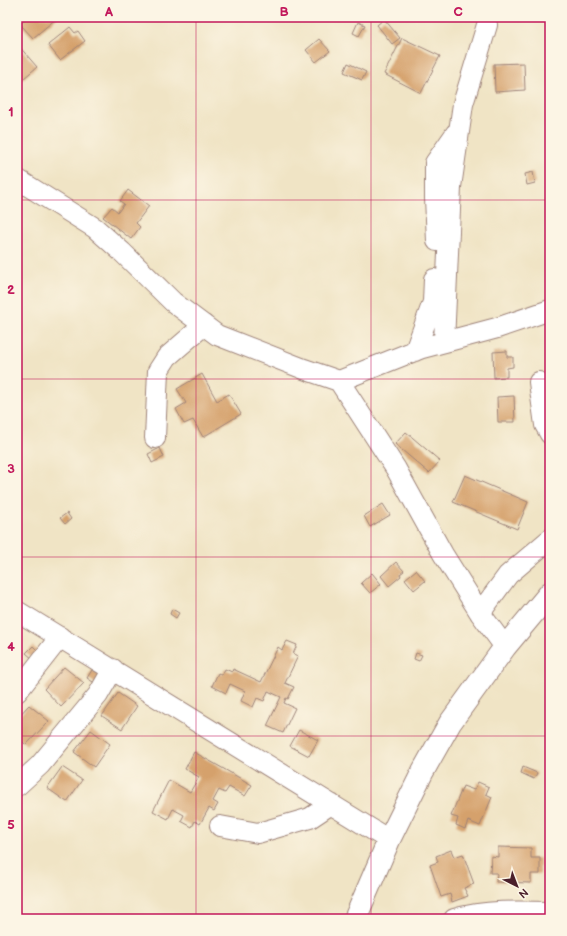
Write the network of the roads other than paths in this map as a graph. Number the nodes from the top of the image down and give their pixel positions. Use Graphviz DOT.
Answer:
graph roads {
  1 [pos="487,25"];
  2 [pos="459,129"];
  3 [pos="17,179"];
  4 [pos="550,310"];
  5 [pos="204,325"];
  6 [pos="444,342"];
  7 [pos="415,351"];
  8 [pos="339,381"];
  9 [pos="540,382"];
  10 [pos="550,434"];
  11 [pos="155,438"];
  12 [pos="550,539"];
  13 [pos="550,593"];
  14 [pos="17,611"];
  15 [pos="480,613"];
  16 [pos="60,637"];
  17 [pos="505,647"];
  18 [pos="113,669"];
  19 [pos="17,692"];
  20 [pos="17,786"];
  21 [pos="330,804"];
  22 [pos="220,826"];
  23 [pos="389,840"];
  24 [pos="550,912"];
  25 [pos="514,915"];
  26 [pos="355,919"];
  27 [pos="454,919"];
  1 -- 2 [label="street"];
  2 -- 6 [label="street"];
  2 -- 7 [label="street"];
  3 -- 5 [label="street"];
  4 -- 6 [label="street"];
  5 -- 8 [label="street"];
  5 -- 11 [label="street"];
  6 -- 7 [label="street"];
  7 -- 8 [label="street"];
  8 -- 15 [label="street"];
  9 -- 10 [label="street"];
  12 -- 15 [label="street"];
  13 -- 17 [label="main road"];
  14 -- 16 [label="street"];
  15 -- 17 [label="street"];
  16 -- 18 [label="street"];
  16 -- 19 [label="street"];
  17 -- 23 [label="main road"];
  18 -- 20 [label="street"];
  18 -- 21 [label="street"];
  21 -- 22 [label="street"];
  21 -- 23 [label="street"];
  23 -- 26 [label="main road"];
  24 -- 25 [label="street"];
  25 -- 27 [label="street"];
}
